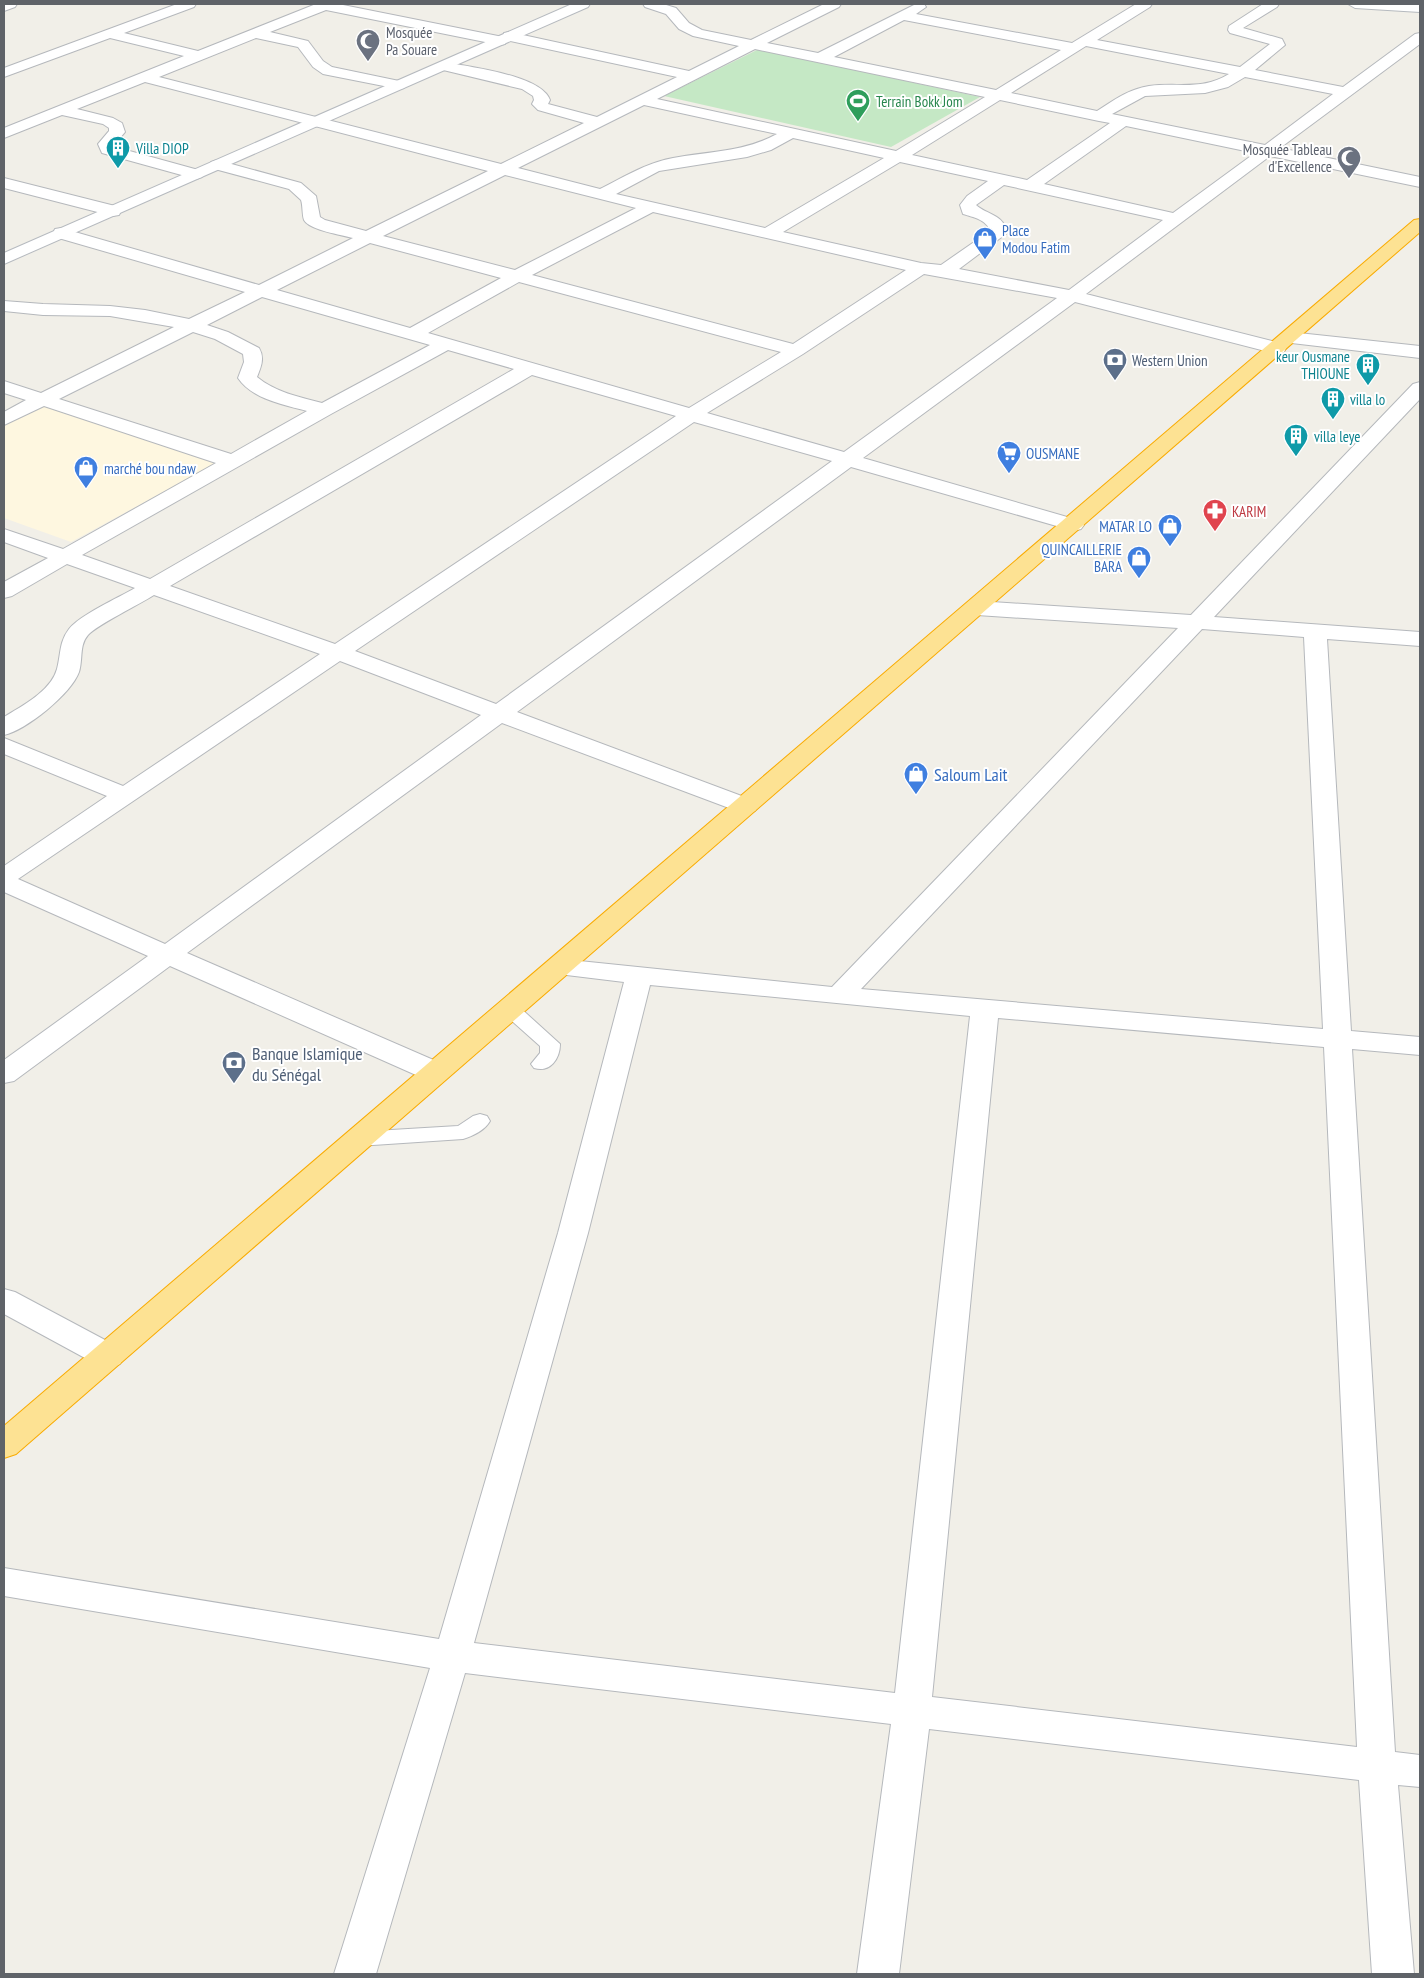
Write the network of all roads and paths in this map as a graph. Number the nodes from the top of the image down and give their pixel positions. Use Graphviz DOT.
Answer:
graph roads {
  1 [pos="10,4"];
  2 [pos="189,4"];
  3 [pos="583,4"];
  4 [pos="650,4"];
  5 [pos="834,4"];
  6 [pos="924,4"];
  7 [pos="1145,4"];
  8 [pos="1272,4"];
  9 [pos="1355,4"];
  10 [pos="1370,4"];
  11 [pos="326,5"];
  12 [pos="4,7"];
  13 [pos="1420,8"];
  14 [pos="903,16"];
  15 [pos="255,33"];
  16 [pos="109,34"];
  17 [pos="1420,37"];
  18 [pos="505,38"];
  19 [pos="757,44"];
  20 [pos="1080,45"];
  21 [pos="198,55"];
  22 [pos="822,57"];
  23 [pos="444,66"];
  24 [pos="1242,72"];
  25 [pos="4,73"];
  26 [pos="693,76"];
  27 [pos="143,77"];
  28 [pos="399,85"];
  29 [pos="1345,92"];
  30 [pos="997,94"];
  31 [pos="643,100"];
  32 [pos="60,110"];
  33 [pos="1099,116"];
  34 [pos="4,117"];
  35 [pos="317,121"];
  36 [pos="1123,121"];
  37 [pos="599,122"];
  38 [pos="27,124"];
  39 [pos="793,132"];
  40 [pos="4,133"];
  41 [pos="1266,151"];
  42 [pos="899,156"];
  43 [pos="217,165"];
  44 [pos="504,170"];
  45 [pos="196,174"];
  46 [pos="1002,179"];
  47 [pos="1420,182"];
  48 [pos="4,183"];
  49 [pos="1030,186"];
  50 [pos="601,195"];
  51 [pos="651,207"];
  52 [pos="113,211"];
  53 [pos="1175,218"];
  54 [pos="1420,224"];
  55 [pos="61,233"];
  56 [pos="768,233"];
  57 [pos="369,237"];
  58 [pos="4,259"];
  59 [pos="921,268"];
  60 [pos="944,271"];
  61 [pos="517,276"];
  62 [pos="261,291"];
  63 [pos="1072,296"];
  64 [pos="4,306"];
  65 [pos="191,326"];
  66 [pos="411,335"];
  67 [pos="1283,343"];
  68 [pos="446,344"];
  69 [pos="796,350"];
  70 [pos="1420,352"];
  71 [pos="530,368"];
  72 [pos="4,387"];
  73 [pos="1420,388"];
  74 [pos="42,400"];
  75 [pos="324,410"];
  76 [pos="691,415"];
  77 [pos="4,419"];
  78 [pos="846,459"];
  79 [pos="234,462"];
  80 [pos="1074,524"];
  81 [pos="4,535"];
  82 [pos="64,557"];
  83 [pos="150,588"];
  84 [pos="4,591"];
  85 [pos="977,608"];
  86 [pos="1196,622"];
  87 [pos="1315,631"];
  88 [pos="1420,640"];
  89 [pos="336,652"];
  90 [pos="501,713"];
  91 [pos="4,728"];
  92 [pos="4,745"];
  93 [pos="125,795"];
  94 [pos="746,806"];
  95 [pos="4,877"];
  96 [pos="4,883"];
  97 [pos="167,954"];
  98 [pos="560,967"];
  99 [pos="640,975"];
  100 [pos="840,996"];
  101 [pos="985,1008"];
  102 [pos="510,1009"];
  103 [pos="1338,1039"];
  104 [pos="1420,1046"];
  105 [pos="541,1064"];
  106 [pos="435,1072"];
  107 [pos="4,1074"];
  108 [pos="480,1121"];
  109 [pos="358,1139"];
  110 [pos="4,1300"];
  111 [pos="108,1356"];
  112 [pos="4,1445"];
  113 [pos="4,1582"];
  114 [pos="452,1656"];
  115 [pos="912,1710"];
  116 [pos="1377,1765"];
  117 [pos="1420,1770"];
  118 [pos="355,1974"];
  119 [pos="878,1974"];
  120 [pos="1393,1974"];
  1 -- 12 [label="street"];
  2 -- 16 [label="street"];
  3 -- 18 [label="street"];
  4 -- 19 [label="street"];
  5 -- 19 [label="street"];
  6 -- 14 [label="street"];
  7 -- 20 [label="street"];
  8 -- 24 [label="street"];
  9 -- 10 [label="street"];
  10 -- 13 [label="street"];
  11 -- 15 [label="street"];
  11 -- 18 [label="street"];
  14 -- 20 [label="street"];
  14 -- 22 [label="street"];
  15 -- 21 [label="street"];
  15 -- 28 [label="street"];
  16 -- 21 [label="street"];
  16 -- 25 [label="street"];
  17 -- 29 [label="street"];
  18 -- 23 [label="street"];
  18 -- 26 [label="street"];
  19 -- 22 [label="street"];
  19 -- 26 [label="street"];
  20 -- 24 [label="street"];
  20 -- 30 [label="street"];
  21 -- 27 [label="street"];
  22 -- 30 [label="street"];
  23 -- 28 [label="street"];
  23 -- 37 [label="street"];
  24 -- 29 [label="street"];
  24 -- 33 [label="street"];
  26 -- 31 [label="street"];
  27 -- 32 [label="street"];
  27 -- 35 [label="street"];
  28 -- 35 [label="street"];
  29 -- 41 [label="street"];
  30 -- 33 [label="street"];
  30 -- 42 [label="street"];
  31 -- 37 [label="street"];
  31 -- 39 [label="street"];
  32 -- 38 [label="street"];
  32 -- 45 [label="street"];
  33 -- 36 [label="street"];
  34 -- 38 [label="street"];
  35 -- 43 [label="street"];
  35 -- 44 [label="street"];
  36 -- 41 [label="street"];
  36 -- 49 [label="street"];
  37 -- 44 [label="street"];
  38 -- 40 [label="street"];
  39 -- 42 [label="street"];
  39 -- 50 [label="street"];
  41 -- 47 [label="street"];
  41 -- 53 [label="street"];
  42 -- 46 [label="street"];
  42 -- 56 [label="street"];
  43 -- 45 [label="street"];
  43 -- 57 [label="street"];
  44 -- 50 [label="street"];
  44 -- 57 [label="street"];
  45 -- 52 [label="street"];
  46 -- 49 [label="street"];
  46 -- 60 [label="street"];
  48 -- 52 [label="street"];
  49 -- 53 [label="street"];
  50 -- 51 [label="street"];
  51 -- 56 [label="street"];
  51 -- 61 [label="street"];
  52 -- 55 [label="street"];
  53 -- 63 [label="street"];
  54 -- 67 [label="highway"];
  55 -- 58 [label="street"];
  55 -- 62 [label="street"];
  56 -- 59 [label="street"];
  57 -- 61 [label="street"];
  57 -- 62 [label="street"];
  59 -- 60 [label="street"];
  59 -- 69 [label="street"];
  60 -- 63 [label="street"];
  61 -- 66 [label="street"];
  61 -- 69 [label="street"];
  62 -- 65 [label="street"];
  62 -- 66 [label="street"];
  63 -- 67 [label="street"];
  63 -- 78 [label="street"];
  64 -- 65 [label="street"];
  65 -- 74 [label="street"];
  65 -- 75 [label="street"];
  66 -- 68 [label="street"];
  67 -- 70 [label="street"];
  67 -- 80 [label="highway"];
  68 -- 71 [label="street"];
  68 -- 75 [label="street"];
  69 -- 76 [label="street"];
  71 -- 76 [label="street"];
  71 -- 83 [label="street"];
  72 -- 74 [label="street"];
  73 -- 86 [label="street"];
  74 -- 77 [label="street"];
  74 -- 79 [label="street"];
  75 -- 79 [label="street"];
  76 -- 78 [label="street"];
  76 -- 89 [label="street"];
  78 -- 80 [label="street"];
  78 -- 90 [label="street"];
  79 -- 82 [label="street"];
  80 -- 85 [label="highway"];
  81 -- 82 [label="street"];
  82 -- 83 [label="street"];
  82 -- 84 [label="street"];
  83 -- 89 [label="street"];
  83 -- 91 [label="street"];
  85 -- 86 [label="street"];
  85 -- 94 [label="highway"];
  86 -- 87 [label="street"];
  86 -- 100 [label="street"];
  87 -- 88 [label="street"];
  87 -- 103 [label="street"];
  89 -- 90 [label="street"];
  89 -- 93 [label="street"];
  90 -- 94 [label="street"];
  90 -- 97 [label="street"];
  92 -- 93 [label="street"];
  93 -- 95 [label="street"];
  94 -- 98 [label="highway"];
  96 -- 97 [label="street"];
  97 -- 106 [label="street"];
  97 -- 107 [label="street"];
  98 -- 99 [label="street"];
  98 -- 102 [label="highway"];
  99 -- 100 [label="street"];
  99 -- 114 [label="street"];
  100 -- 101 [label="street"];
  101 -- 103 [label="street"];
  101 -- 115 [label="street"];
  102 -- 105 [label="lane"];
  102 -- 106 [label="highway"];
  103 -- 104 [label="street"];
  103 -- 116 [label="street"];
  106 -- 109 [label="highway"];
  108 -- 109 [label="lane"];
  109 -- 111 [label="highway"];
  110 -- 111 [label="street"];
  111 -- 112 [label="highway"];
  113 -- 114 [label="street"];
  114 -- 115 [label="street"];
  114 -- 118 [label="street"];
  115 -- 116 [label="street"];
  115 -- 119 [label="street"];
  116 -- 117 [label="street"];
  116 -- 120 [label="street"];
}
